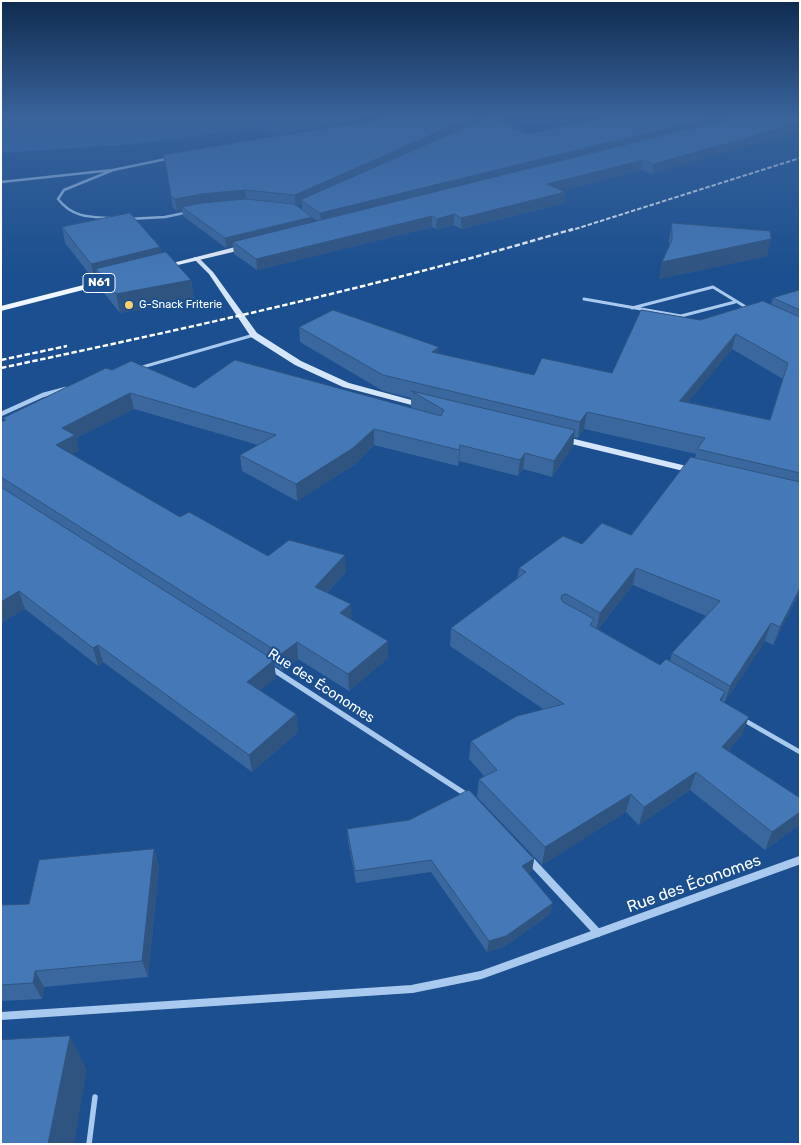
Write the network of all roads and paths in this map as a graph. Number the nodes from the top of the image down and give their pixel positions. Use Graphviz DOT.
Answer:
graph roads {
  1 [pos="108,170"];
  2 [pos="111,170"];
  3 [pos="1,182"];
  4 [pos="194,211"];
  5 [pos="114,218"];
  6 [pos="124,219"];
  7 [pos="263,242"];
  8 [pos="196,258"];
  9 [pos="153,269"];
  10 [pos="126,276"];
  11 [pos="584,299"];
  12 [pos="735,302"];
  13 [pos="632,308"];
  14 [pos="1,309"];
  15 [pos="751,310"];
  16 [pos="254,335"];
  17 [pos="130,370"];
  18 [pos="72,387"];
  19 [pos="432,408"];
  20 [pos="1,414"];
  21 [pos="556,438"];
  22 [pos="709,474"];
  23 [pos="263,664"];
  24 [pos="740,718"];
  25 [pos="800,752"];
  26 [pos="473,799"];
  27 [pos="526,855"];
  28 [pos="800,860"];
  29 [pos="598,933"];
  30 [pos="1,1016"];
  31 [pos="95,1097"];
  32 [pos="89,1144"];
  1 -- 3 [label="street"];
  2 -- 5 [label="street"];
  4 -- 6 [label="street"];
  7 -- 8 [label="main road"];
  8 -- 9 [label="main road"];
  8 -- 16 [label="main road"];
  10 -- 14 [label="main road, N61"];
  11 -- 13 [label="street"];
  12 -- 13 [label="street"];
  12 -- 13 [label="street"];
  12 -- 15 [label="street"];
  16 -- 17 [label="street"];
  16 -- 19 [label="main road"];
  18 -- 20 [label="street"];
  21 -- 22 [label="main road"];
  23 -- 26 [label="street, Rue des Économes"];
  24 -- 25 [label="lane"];
  27 -- 29 [label="street"];
  28 -- 29 [label="street, Rue des Économes"];
  29 -- 30 [label="street, Rue des Économes"];
  31 -- 32 [label="lane"];
}
